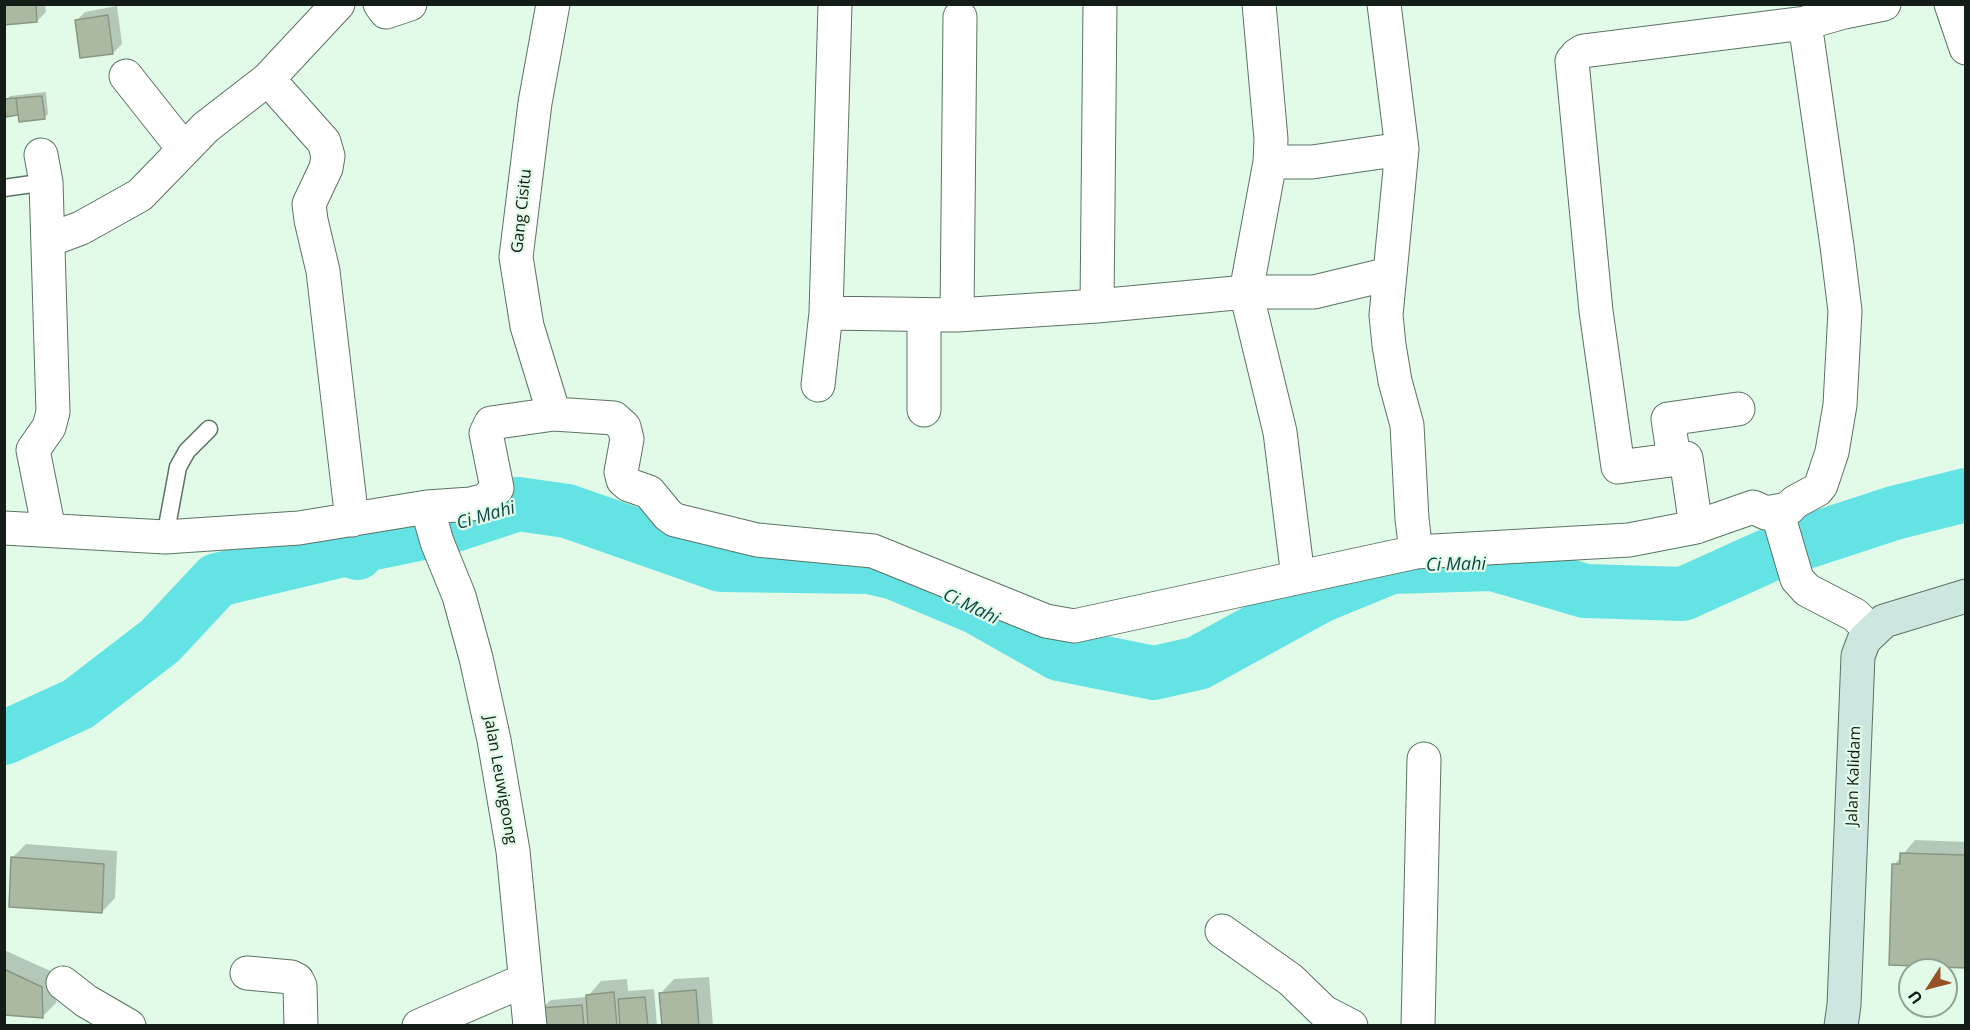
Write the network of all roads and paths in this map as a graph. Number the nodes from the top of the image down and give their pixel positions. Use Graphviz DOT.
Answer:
graph roads {
  1 [pos="338,4"];
  2 [pos="380,4"];
  3 [pos="410,4"];
  4 [pos="553,4"];
  5 [pos="835,4"];
  6 [pos="1100,4"];
  7 [pos="1259,4"];
  8 [pos="1384,4"];
  9 [pos="1884,4"];
  10 [pos="1951,4"];
  11 [pos="1844,8"];
  12 [pos="960,18"];
  13 [pos="1805,23"];
  14 [pos="1965,48"];
  15 [pos="126,76"];
  16 [pos="268,79"];
  17 [pos="183,148"];
  18 [pos="1402,149"];
  19 [pos="1270,162"];
  20 [pos="43,168"];
  21 [pos="4,188"];
  22 [pos="49,240"];
  23 [pos="1389,274"];
  24 [pos="1246,292"];
  25 [pos="1097,306"];
  26 [pos="826,313"];
  27 [pos="924,315"];
  28 [pos="957,315"];
  29 [pos="818,385"];
  30 [pos="1738,409"];
  31 [pos="924,410"];
  32 [pos="554,414"];
  33 [pos="209,429"];
  34 [pos="1674,459"];
  35 [pos="1778,514"];
  36 [pos="352,520"];
  37 [pos="431,523"];
  38 [pos="1696,527"];
  39 [pos="4,528"];
  40 [pos="49,531"];
  41 [pos="165,537"];
  42 [pos="1416,552"];
  43 [pos="1298,577"];
  44 [pos="1965,596"];
  45 [pos="1871,631"];
  46 [pos="1424,759"];
  47 [pos="1222,931"];
  48 [pos="248,973"];
  49 [pos="525,980"];
  50 [pos="63,983"];
  51 [pos="129,1026"];
  52 [pos="301,1026"];
  53 [pos="418,1026"];
  54 [pos="530,1026"];
  55 [pos="1351,1026"];
  56 [pos="1419,1026"];
  57 [pos="1841,1026"];
  1 -- 16 [label="street"];
  2 -- 3 [label="street"];
  4 -- 32 [label="street, Gang Cisitu"];
  5 -- 26 [label="street"];
  6 -- 25 [label="street"];
  7 -- 19 [label="street"];
  8 -- 18 [label="street"];
  9 -- 11 [label="street"];
  10 -- 14 [label="street"];
  11 -- 13 [label="street"];
  12 -- 28 [label="street"];
  13 -- 34 [label="street"];
  13 -- 35 [label="street"];
  15 -- 17 [label="street"];
  16 -- 17 [label="street"];
  16 -- 36 [label="street"];
  17 -- 22 [label="street"];
  18 -- 19 [label="street"];
  18 -- 23 [label="street"];
  19 -- 24 [label="street"];
  20 -- 21 [label="lane"];
  20 -- 22 [label="street"];
  22 -- 40 [label="street"];
  23 -- 24 [label="street"];
  23 -- 42 [label="street"];
  24 -- 25 [label="street"];
  24 -- 43 [label="street"];
  25 -- 28 [label="street"];
  26 -- 27 [label="street"];
  26 -- 29 [label="street"];
  27 -- 28 [label="street"];
  27 -- 31 [label="street"];
  30 -- 34 [label="street"];
  32 -- 37 [label="street"];
  32 -- 43 [label="street"];
  33 -- 41 [label="lane"];
  34 -- 38 [label="street"];
  35 -- 38 [label="street"];
  35 -- 45 [label="street"];
  36 -- 37 [label="street"];
  36 -- 41 [label="street"];
  37 -- 49 [label="street, Jalan Leuwigoong"];
  38 -- 42 [label="street"];
  39 -- 40 [label="street"];
  40 -- 41 [label="street"];
  42 -- 43 [label="street"];
  44 -- 45 [label="street"];
  45 -- 57 [label="street, Jalan Kalidam"];
  46 -- 56 [label="street"];
  47 -- 55 [label="street"];
  48 -- 52 [label="street"];
  49 -- 53 [label="street"];
  49 -- 54 [label="street, Jalan Leuwigoong"];
  50 -- 51 [label="street"];
}
